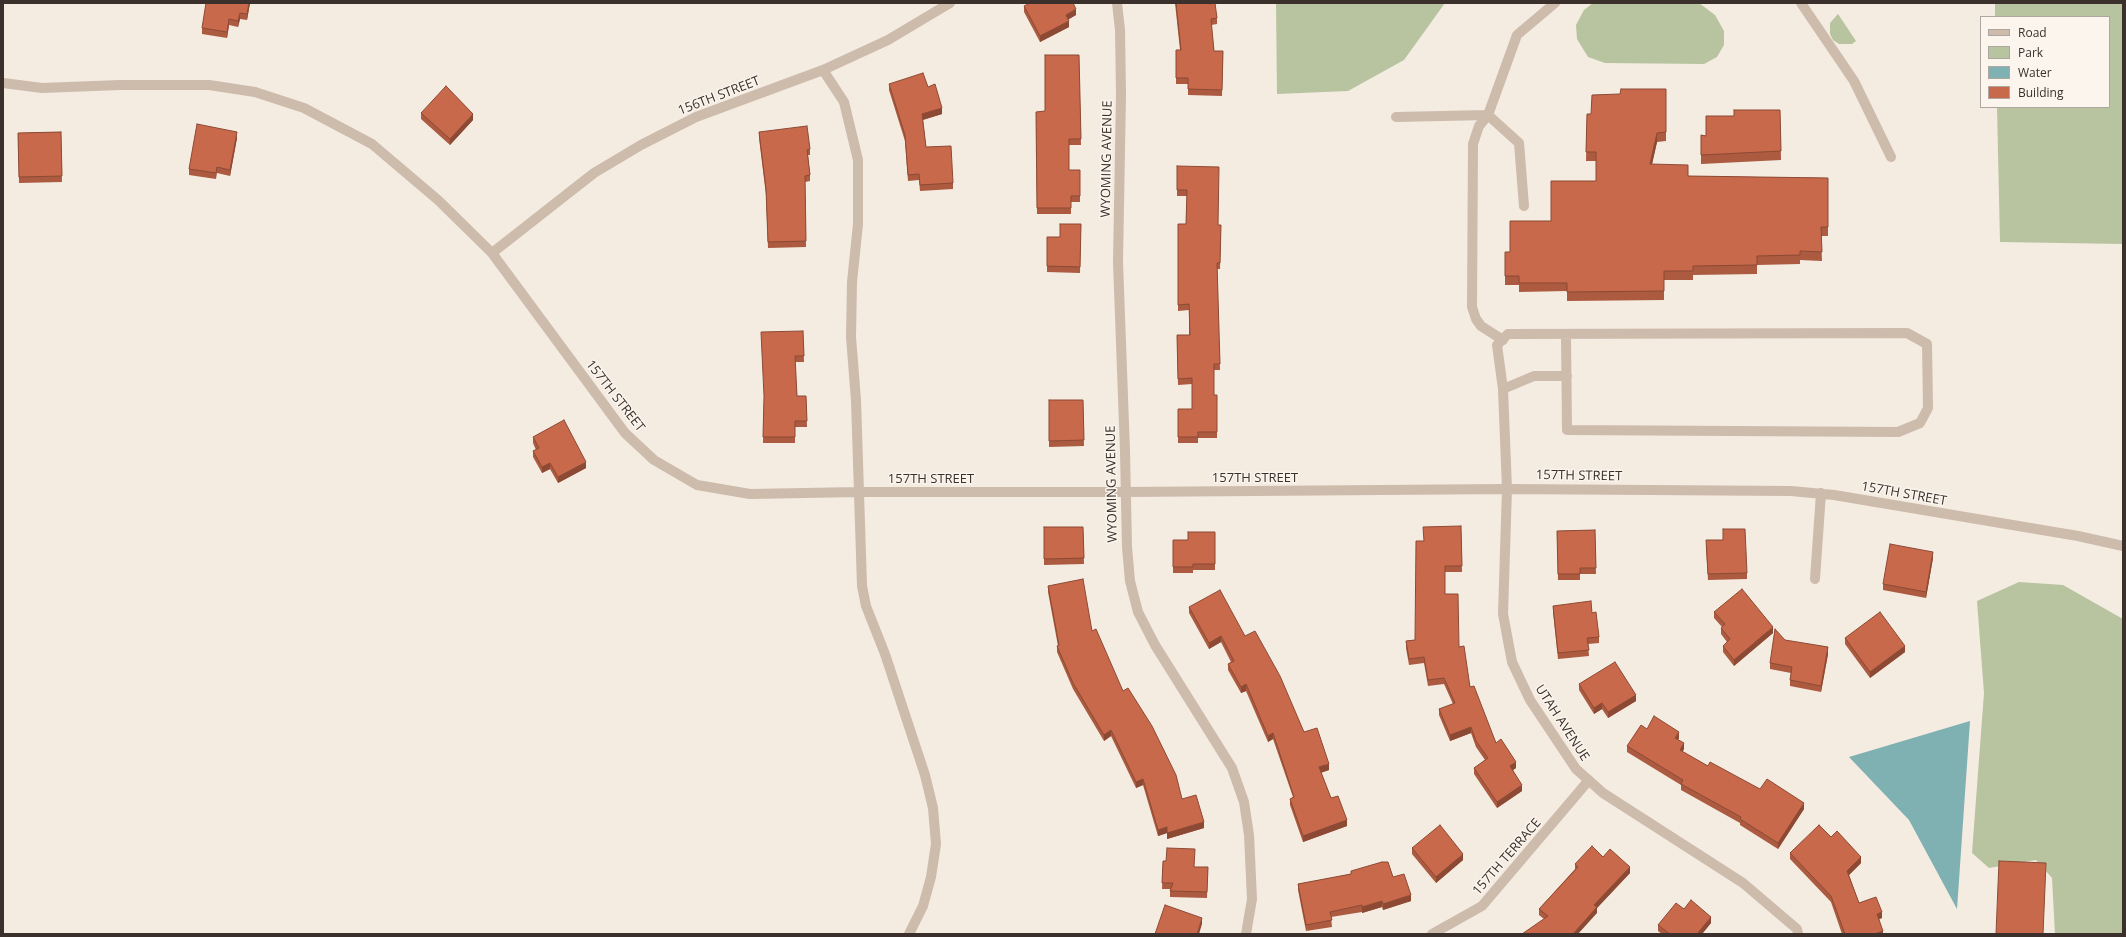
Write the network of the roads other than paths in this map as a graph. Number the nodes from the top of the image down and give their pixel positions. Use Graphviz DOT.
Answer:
graph roads {
  1 [pos="950,3"];
  2 [pos="1117,3"];
  3 [pos="1555,3"];
  4 [pos="1801,3"];
  5 [pos="823,70"];
  6 [pos="3,83"];
  7 [pos="1488,115"];
  8 [pos="1396,117"];
  9 [pos="1891,157"];
  10 [pos="1524,206"];
  11 [pos="492,253"];
  12 [pos="1566,334"];
  13 [pos="1503,340"];
  14 [pos="1567,376"];
  15 [pos="1503,389"];
  16 [pos="1507,489"];
  17 [pos="858,492"];
  18 [pos="1126,492"];
  19 [pos="1821,493"];
  20 [pos="2123,546"];
  21 [pos="1815,578"];
  22 [pos="1589,780"];
  23 [pos="909,934"];
  24 [pos="1246,934"];
  25 [pos="1432,934"];
  26 [pos="1798,934"];
  1 -- 5 [label="street, 156TH STREET"];
  2 -- 18 [label="street, WYOMING AVENUE"];
  3 -- 7 [label="street"];
  4 -- 9 [label="street"];
  5 -- 11 [label="street, 156TH STREET"];
  5 -- 17 [label="street"];
  6 -- 11 [label="street, 157TH STREET"];
  7 -- 8 [label="street"];
  7 -- 10 [label="street"];
  7 -- 13 [label="street"];
  11 -- 17 [label="street, 157TH STREET"];
  12 -- 13 [label="street"];
  12 -- 14 [label="street"];
  12 -- 14 [label="street"];
  13 -- 15 [label="street, UTAH AVENUE"];
  14 -- 15 [label="street"];
  15 -- 16 [label="street, UTAH AVENUE"];
  16 -- 18 [label="street, 157TH STREET"];
  16 -- 19 [label="street, 157TH STREET"];
  16 -- 22 [label="street, UTAH AVENUE"];
  17 -- 18 [label="street, 157TH STREET"];
  17 -- 23 [label="street"];
  18 -- 24 [label="street, WYOMING AVENUE"];
  19 -- 20 [label="street, 157TH STREET"];
  19 -- 21 [label="street"];
  22 -- 25 [label="street, 157TH TERRACE"];
  22 -- 26 [label="street, UTAH AVENUE"];
}
